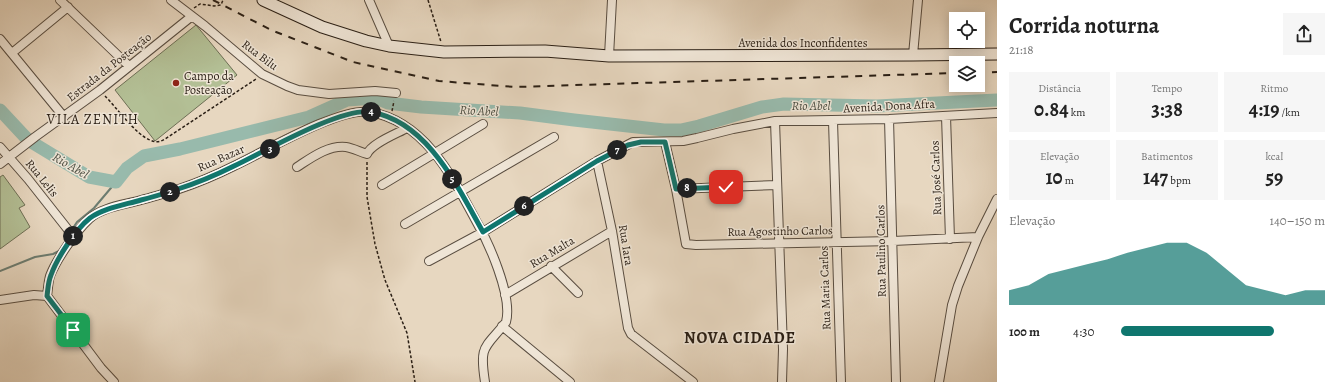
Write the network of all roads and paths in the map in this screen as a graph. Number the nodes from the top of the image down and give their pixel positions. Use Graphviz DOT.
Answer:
graph roads {
  1 [pos="60,0"];
  2 [pos="171,0"];
  3 [pos="223,0"];
  4 [pos="263,0"];
  5 [pos="369,0"];
  6 [pos="428,0"];
  7 [pos="612,0"];
  8 [pos="918,0"];
  9 [pos="68,7"];
  10 [pos="190,14"];
  11 [pos="0,39"];
  12 [pos="389,46"];
  13 [pos="12,52"];
  14 [pos="444,52"];
  15 [pos="997,54"];
  16 [pos="913,55"];
  17 [pos="609,56"];
  18 [pos="129,66"];
  19 [pos="262,74"];
  20 [pos="100,90"];
  21 [pos="396,95"];
  22 [pos="392,110"];
  23 [pos="997,113"];
  24 [pos="946,116"];
  25 [pos="64,117"];
  26 [pos="889,119"];
  27 [pos="775,121"];
  28 [pos="833,121"];
  29 [pos="484,124"];
  30 [pos="407,128"];
  31 [pos="554,137"];
  32 [pos="665,142"];
  33 [pos="0,147"];
  34 [pos="435,153"];
  35 [pos="367,154"];
  36 [pos="9,157"];
  37 [pos="597,161"];
  38 [pos="0,164"];
  39 [pos="297,167"];
  40 [pos="382,185"];
  41 [pos="777,185"];
  42 [pos="676,189"];
  43 [pos="460,192"];
  44 [pos="997,199"];
  45 [pos="405,224"];
  46 [pos="612,231"];
  47 [pos="483,232"];
  48 [pos="72,235"];
  49 [pos="978,237"];
  50 [pos="950,239"];
  51 [pos="893,241"];
  52 [pos="836,242"];
  53 [pos="779,243"];
  54 [pos="429,261"];
  55 [pos="551,266"];
  56 [pos="578,293"];
  57 [pos="505,295"];
  58 [pos="47,296"];
  59 [pos="0,300"];
  60 [pos="502,326"];
  61 [pos="114,382"];
  62 [pos="415,382"];
  63 [pos="484,382"];
  64 [pos="570,382"];
  65 [pos="693,382"];
  66 [pos="782,382"];
  67 [pos="841,382"];
  68 [pos="896,382"];
  69 [pos="940,382"];
  1 -- 9 [label="street"];
  2 -- 10 [label="street, Rua Bilu"];
  3 -- 10 [label="path"];
  4 -- 12 [label="main road, Avenida dos Inconfidentes"];
  5 -- 12 [label="street"];
  6 -- 14 [label="path"];
  7 -- 17 [label="street"];
  8 -- 16 [label="street"];
  9 -- 13 [label="street"];
  9 -- 18 [label="street"];
  10 -- 18 [label="street, Estrada da Posteação"];
  10 -- 19 [label="street, Rua Bilu"];
  11 -- 13 [label="street"];
  12 -- 14 [label="main road, Avenida dos Inconfidentes"];
  13 -- 25 [label="street"];
  14 -- 17 [label="main road, Avenida dos Inconfidentes"];
  15 -- 16 [label="main road, Avenida dos Inconfidentes"];
  16 -- 17 [label="main road, Avenida dos Inconfidentes"];
  18 -- 20 [label="street, Estrada da Posteação"];
  19 -- 20 [label="path"];
  19 -- 21 [label="street, Rua Bilu"];
  20 -- 25 [label="street, Estrada da Posteação"];
  21 -- 22 [label="path"];
  23 -- 24 [label="street, Avenida Dona Afra"];
  24 -- 26 [label="street, Avenida Dona Afra"];
  24 -- 50 [label="street, Rua José Carlos"];
  25 -- 36 [label="street, Estrada da Posteação"];
  26 -- 28 [label="street, Avenida Dona Afra"];
  26 -- 51 [label="street, Rua Paulino Carlos"];
  27 -- 28 [label="street, Avenida Dona Afra"];
  27 -- 32 [label="street, Avenida Dona Afra"];
  27 -- 41 [label="street"];
  28 -- 52 [label="street, Rua Maria Carlos"];
  29 -- 34 [label="street"];
  30 -- 34 [label="street, Rua Bazar"];
  30 -- 35 [label="street"];
  30 -- 48 [label="street, Rua Bazar"];
  31 -- 43 [label="street"];
  32 -- 37 [label="street, Avenida Dona Afra"];
  32 -- 42 [label="street, Rua Agostinho Carlos"];
  33 -- 36 [label="street, Rua Lelis"];
  34 -- 40 [label="street"];
  34 -- 43 [label="street, Rua Bazar"];
  35 -- 39 [label="street"];
  35 -- 62 [label="path"];
  36 -- 38 [label="street"];
  36 -- 48 [label="street, Rua Lelis"];
  37 -- 46 [label="street, Rua Iara"];
  37 -- 47 [label="street, Avenida Dona Afra"];
  41 -- 42 [label="street"];
  41 -- 53 [label="street"];
  42 -- 53 [label="street, Rua Agostinho Carlos"];
  43 -- 45 [label="street"];
  43 -- 47 [label="street, Rua Bazar"];
  44 -- 49 [label="street"];
  46 -- 55 [label="street, Rua Malta"];
  46 -- 65 [label="street, Rua Iara"];
  47 -- 54 [label="street, Avenida Dona Afra"];
  47 -- 57 [label="street, Rua Bazar"];
  48 -- 58 [label="street, Rua Bazar"];
  49 -- 50 [label="street, Rua Agostinho Carlos"];
  49 -- 69 [label="street"];
  50 -- 51 [label="street, Rua Agostinho Carlos"];
  51 -- 52 [label="street, Rua Agostinho Carlos"];
  51 -- 68 [label="street, Rua Paulino Carlos"];
  52 -- 53 [label="street, Rua Agostinho Carlos"];
  52 -- 67 [label="street, Rua Maria Carlos"];
  53 -- 66 [label="street"];
  55 -- 56 [label="street"];
  55 -- 57 [label="street, Rua Malta"];
  57 -- 60 [label="street, Rua Bazar"];
  58 -- 59 [label="street"];
  58 -- 61 [label="street"];
  60 -- 63 [label="street"];
  60 -- 64 [label="street"];
}
